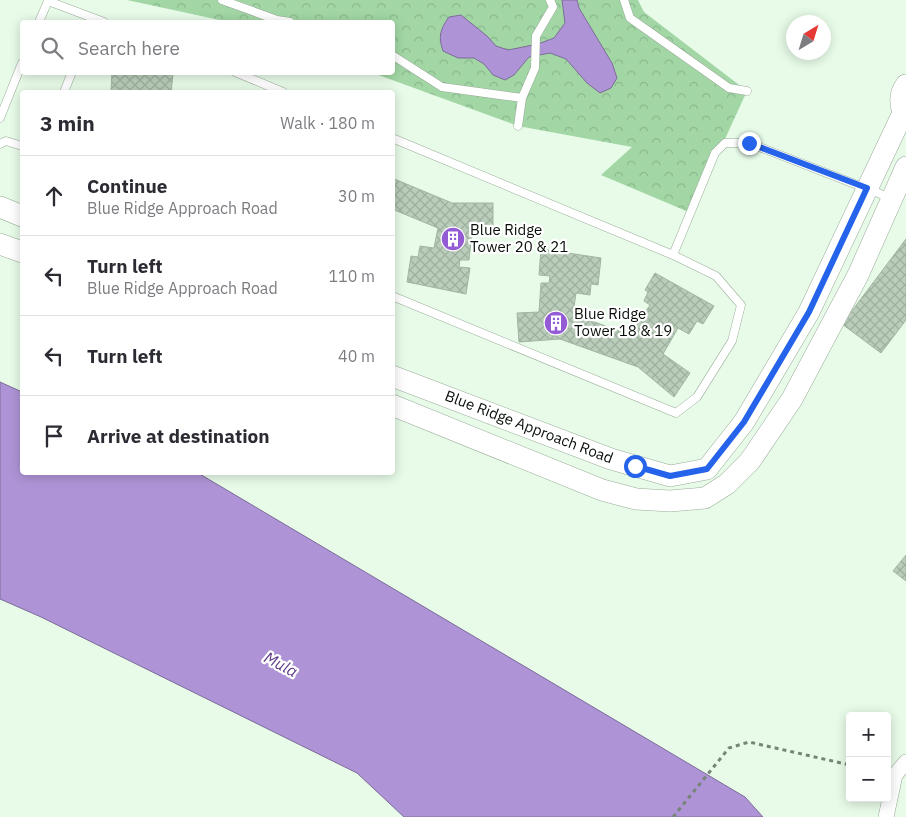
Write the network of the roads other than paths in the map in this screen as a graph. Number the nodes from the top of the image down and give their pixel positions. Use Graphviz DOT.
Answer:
graph roads {
  1 [pos="222,0"];
  2 [pos="550,0"];
  3 [pos="624,0"];
  4 [pos="40,20"];
  5 [pos="99,20"];
  6 [pos="277,20"];
  7 [pos="395,57"];
  8 [pos="20,68"];
  9 [pos="71,75"];
  10 [pos="242,75"];
  11 [pos="906,85"];
  12 [pos="65,90"];
  13 [pos="278,90"];
  14 [pos="748,91"];
  15 [pos="522,98"];
  16 [pos="905,114"];
  17 [pos="0,118"];
  18 [pos="518,126"];
  19 [pos="395,139"];
  20 [pos="0,144"];
  21 [pos="20,145"];
  22 [pos="906,167"];
  23 [pos="867,188"];
  24 [pos="892,198"];
  25 [pos="0,207"];
  26 [pos="20,215"];
  27 [pos="0,244"];
  28 [pos="20,251"];
  29 [pos="673,255"];
  30 [pos="395,297"];
  31 [pos="395,377"];
  32 [pos="395,406"];
  33 [pos="906,762"];
  34 [pos="886,817"];
  1 -- 6 [label="lane"];
  2 -- 15 [label="lane"];
  3 -- 14 [label="lane"];
  4 -- 5 [label="lane"];
  7 -- 15 [label="lane"];
  8 -- 17 [label="lane"];
  9 -- 12 [label="lane"];
  10 -- 13 [label="lane"];
  11 -- 16 [label="street"];
  15 -- 18 [label="lane"];
  16 -- 23 [label="street, Blue Ridge Approach Road"];
  19 -- 29 [label="lane"];
  20 -- 21 [label="lane"];
  22 -- 24 [label="street, Blue Ridge Approach Road"];
  23 -- 24 [label="lane"];
  23 -- 29 [label="lane"];
  23 -- 31 [label="street, Blue Ridge Approach Road"];
  24 -- 32 [label="street, Blue Ridge Approach Road"];
  25 -- 26 [label="street"];
  27 -- 28 [label="street"];
  29 -- 30 [label="lane"];
  33 -- 34 [label="street"];
}
